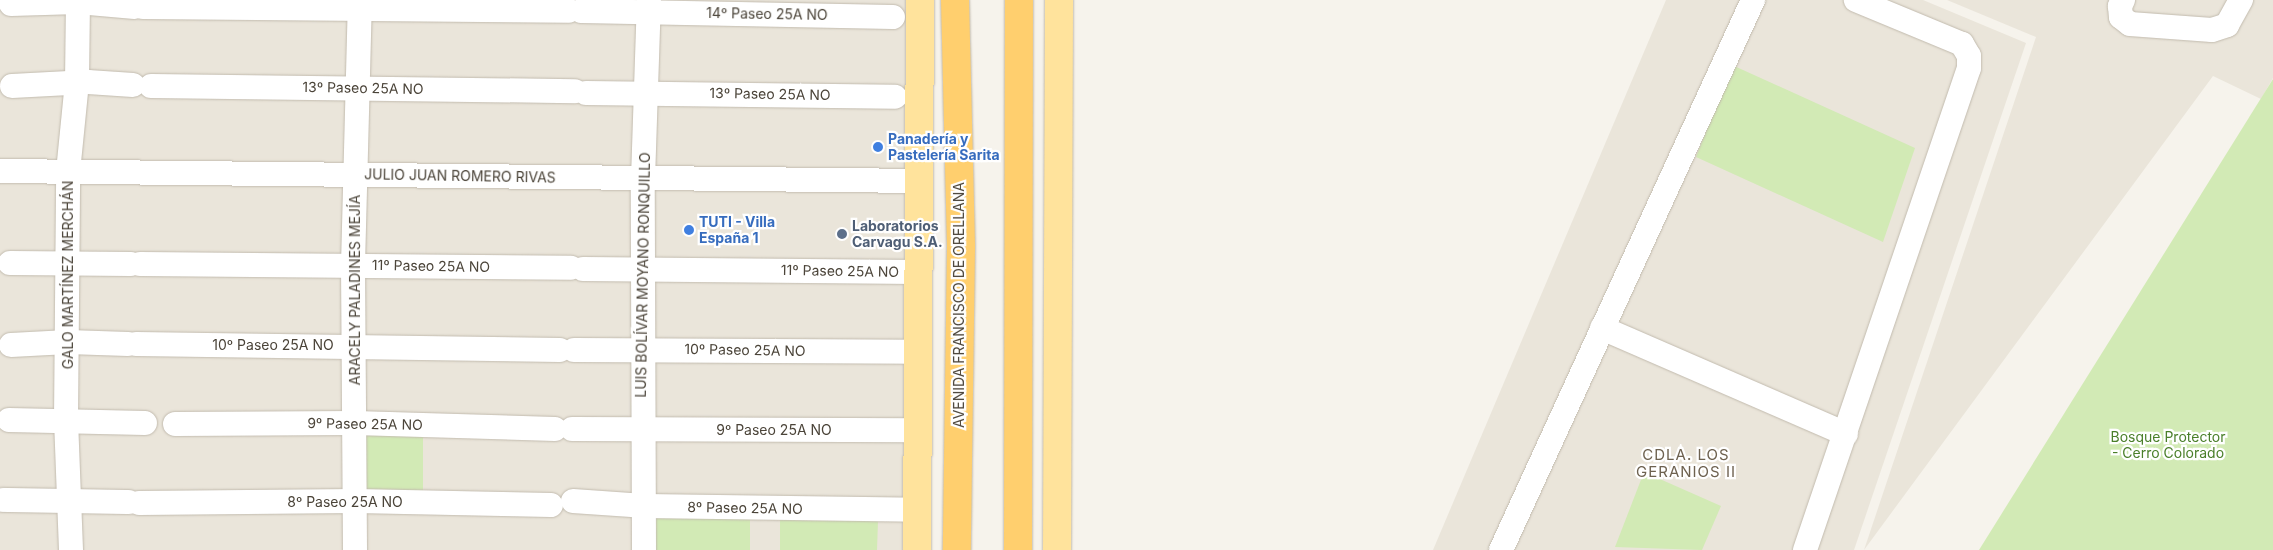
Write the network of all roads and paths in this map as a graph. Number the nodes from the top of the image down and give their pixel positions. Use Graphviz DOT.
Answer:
graph roads {
  1 [pos="920,0"];
  2 [pos="955,0"];
  3 [pos="1019,0"];
  4 [pos="1059,0"];
  5 [pos="1753,0"];
  6 [pos="1856,0"];
  7 [pos="2123,0"];
  8 [pos="2241,0"];
  9 [pos="78,1"];
  10 [pos="4,4"];
  11 [pos="360,4"];
  12 [pos="649,6"];
  13 [pos="893,17"];
  14 [pos="77,82"];
  15 [pos="4,86"];
  16 [pos="359,87"];
  17 [pos="646,92"];
  18 [pos="895,97"];
  19 [pos="0,171"];
  20 [pos="68,172"];
  21 [pos="355,175"];
  22 [pos="643,179"];
  23 [pos="920,182"];
  24 [pos="68,262"];
  25 [pos="10,263"];
  26 [pos="353,266"];
  27 [pos="643,269"];
  28 [pos="917,272"];
  29 [pos="1602,328"];
  30 [pos="68,342"];
  31 [pos="11,345"];
  32 [pos="353,345"];
  33 [pos="642,349"];
  34 [pos="917,352"];
  35 [pos="9,420"];
  36 [pos="66,420"];
  37 [pos="145,423"];
  38 [pos="355,423"];
  39 [pos="175,424"];
  40 [pos="642,429"];
  41 [pos="916,430"];
  42 [pos="1846,434"];
  43 [pos="3,500"];
  44 [pos="356,501"];
  45 [pos="71,503"];
  46 [pos="645,506"];
  47 [pos="918,510"];
  48 [pos="71,550"];
  49 [pos="355,550"];
  50 [pos="644,550"];
  51 [pos="917,550"];
  52 [pos="958,550"];
  53 [pos="1018,550"];
  54 [pos="1057,550"];
  55 [pos="1501,550"];
  56 [pos="1805,550"];
  1 -- 23 [label="main road"];
  2 -- 52 [label="highway, AVENIDA FRANCISCO DE ORELLANA"];
  3 -- 53 [label="highway"];
  4 -- 54 [label="main road"];
  5 -- 29 [label="street"];
  6 -- 42 [label="street"];
  7 -- 8 [label="street"];
  9 -- 10 [label="street, 14º Paseo 25A NO"];
  9 -- 11 [label="street, 14º Paseo 25A NO"];
  9 -- 14 [label="street, GALO MARTÍNEZ MERCHÁN"];
  11 -- 12 [label="street, 14º Paseo 25A NO"];
  11 -- 16 [label="street, ARACELY PALADINES MEJÍA"];
  12 -- 13 [label="street, 14º Paseo 25A NO"];
  12 -- 17 [label="street, LUIS BOLÍVAR MOYANO RONQUILLO"];
  14 -- 15 [label="street, 13º Paseo 25A NO"];
  14 -- 16 [label="street, 13º Paseo 25A NO"];
  14 -- 20 [label="street, GALO MARTÍNEZ MERCHÁN"];
  16 -- 17 [label="street, 13º Paseo 25A NO"];
  16 -- 21 [label="street, ARACELY PALADINES MEJÍA"];
  17 -- 18 [label="street, 13º Paseo 25A NO"];
  17 -- 22 [label="street, LUIS BOLÍVAR MOYANO RONQUILLO"];
  19 -- 20 [label="street, JULIO JUAN ROMERO RIVAS"];
  20 -- 21 [label="street, JULIO JUAN ROMERO RIVAS"];
  20 -- 24 [label="street, GALO MARTÍNEZ MERCHÁN"];
  21 -- 22 [label="street, JULIO JUAN ROMERO RIVAS"];
  21 -- 26 [label="street, ARACELY PALADINES MEJÍA"];
  22 -- 23 [label="street, JULIO JUAN ROMERO RIVAS"];
  22 -- 27 [label="street, LUIS BOLÍVAR MOYANO RONQUILLO"];
  23 -- 28 [label="main road"];
  24 -- 25 [label="street, 11º Paseo 25A NO"];
  24 -- 26 [label="street, 11º Paseo 25A NO"];
  24 -- 30 [label="street, GALO MARTÍNEZ MERCHÁN"];
  26 -- 27 [label="street, 11º Paseo 25A NO"];
  26 -- 32 [label="street, ARACELY PALADINES MEJÍA"];
  27 -- 28 [label="street, 11º Paseo 25A NO"];
  27 -- 33 [label="street, LUIS BOLÍVAR MOYANO RONQUILLO"];
  28 -- 34 [label="main road"];
  29 -- 42 [label="street"];
  29 -- 55 [label="street"];
  30 -- 31 [label="street, 10º Paseo 25A NO"];
  30 -- 32 [label="street, 10º Paseo 25A NO"];
  30 -- 36 [label="street, GALO MARTÍNEZ MERCHÁN"];
  32 -- 33 [label="street, 10º Paseo 25A NO"];
  32 -- 38 [label="street, ARACELY PALADINES MEJÍA"];
  33 -- 34 [label="street, 10º Paseo 25A NO"];
  33 -- 40 [label="street, LUIS BOLÍVAR MOYANO RONQUILLO"];
  34 -- 41 [label="main road"];
  35 -- 36 [label="street"];
  36 -- 37 [label="street"];
  36 -- 45 [label="street, GALO MARTÍNEZ MERCHÁN"];
  38 -- 39 [label="street, 9º Paseo 25A NO"];
  38 -- 40 [label="street, 9º Paseo 25A NO"];
  38 -- 44 [label="street, ARACELY PALADINES MEJÍA"];
  40 -- 41 [label="street, 9º Paseo 25A NO"];
  40 -- 46 [label="street, LUIS BOLÍVAR MOYANO RONQUILLO"];
  41 -- 47 [label="main road"];
  42 -- 56 [label="street"];
  43 -- 45 [label="street, 8º Paseo 25A NO"];
  44 -- 45 [label="street, 8º Paseo 25A NO"];
  44 -- 46 [label="street, 8º Paseo 25A NO"];
  44 -- 49 [label="street, ARACELY PALADINES MEJÍA"];
  45 -- 48 [label="street, GALO MARTÍNEZ MERCHÁN"];
  46 -- 47 [label="street, 8º Paseo 25A NO"];
  46 -- 50 [label="street, LUIS BOLÍVAR MOYANO RONQUILLO"];
  47 -- 51 [label="main road"];
}
